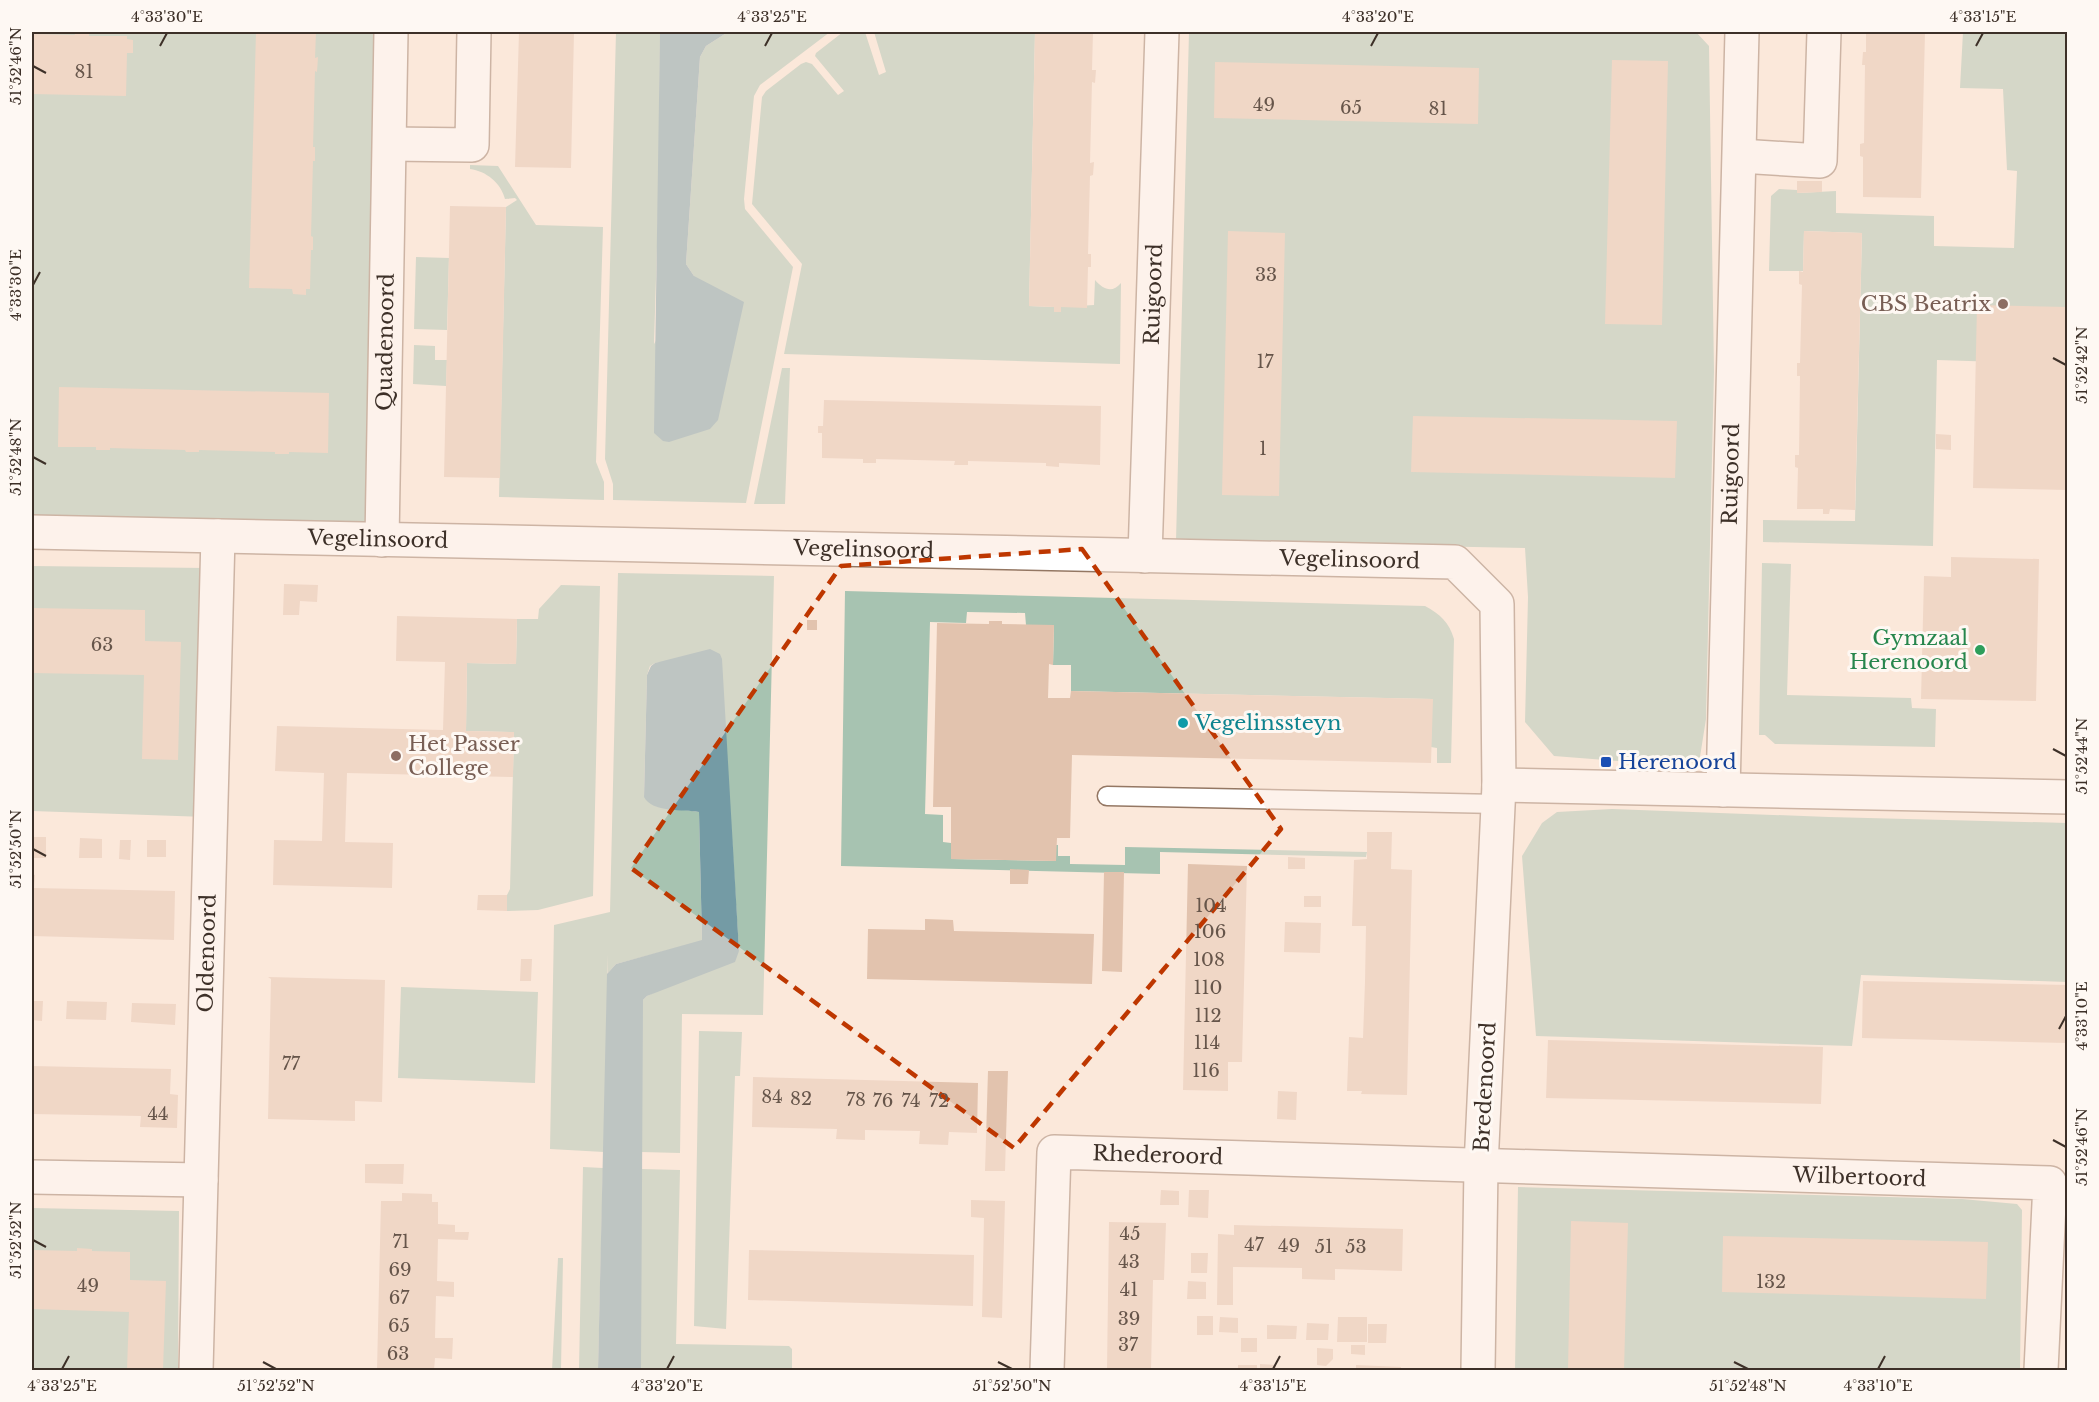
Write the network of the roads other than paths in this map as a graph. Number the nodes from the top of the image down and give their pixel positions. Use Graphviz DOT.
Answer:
graph roads {
  1 [pos="391,32"];
  2 [pos="474,32"];
  3 [pos="1162,32"];
  4 [pos="1742,32"];
  5 [pos="1824,32"];
  6 [pos="390,144"];
  7 [pos="1740,156"];
  8 [pos="32,532"];
  9 [pos="218,536"];
  10 [pos="382,540"];
  11 [pos="1145,556"];
  12 [pos="1724,790"];
  13 [pos="1498,795"];
  14 [pos="1107,796"];
  15 [pos="2067,797"];
  16 [pos="1482,1166"];
  17 [pos="32,1177"];
  18 [pos="201,1180"];
  19 [pos="196,1371"];
  20 [pos="1047,1371"];
  21 [pos="1478,1371"];
  22 [pos="2041,1371"];
  1 -- 6 [label="street, Quadenoord"];
  2 -- 6 [label="street"];
  3 -- 11 [label="street, Ruigoord"];
  4 -- 7 [label="street, Ruigoord"];
  5 -- 7 [label="street"];
  6 -- 10 [label="street, Quadenoord"];
  7 -- 12 [label="street, Ruigoord"];
  8 -- 9 [label="street, Vegelinsoord"];
  9 -- 10 [label="street, Vegelinsoord"];
  9 -- 18 [label="street, Oldenoord"];
  10 -- 11 [label="street, Vegelinsoord"];
  11 -- 13 [label="street, Vegelinsoord"];
  12 -- 13 [label="street"];
  12 -- 15 [label="street"];
  13 -- 14 [label="lane"];
  13 -- 16 [label="street, Bredenoord"];
  16 -- 20 [label="street, Rhederoord"];
  16 -- 21 [label="street, Bredenoord"];
  16 -- 22 [label="street, Wilbertoord"];
  17 -- 18 [label="street"];
  18 -- 19 [label="street, Oldenoord"];
}
